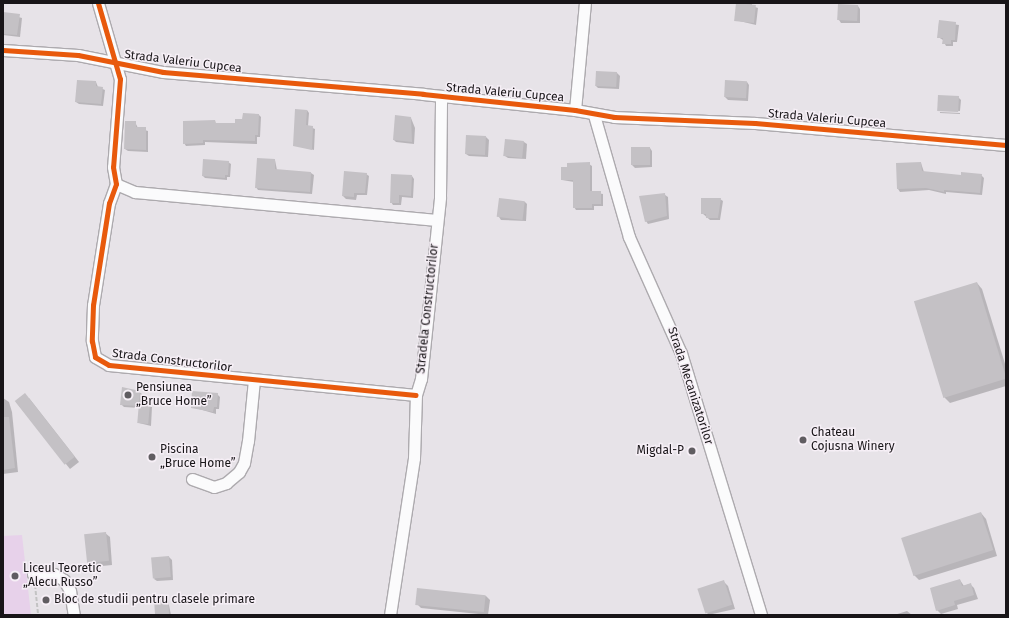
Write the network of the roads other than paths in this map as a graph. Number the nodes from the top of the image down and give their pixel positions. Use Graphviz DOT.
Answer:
graph roads {
  1 [pos="98,3"];
  2 [pos="585,3"];
  3 [pos="3,50"];
  4 [pos="116,64"];
  5 [pos="441,97"];
  6 [pos="575,110"];
  7 [pos="594,115"];
  8 [pos="1006,145"];
  9 [pos="116,184"];
  10 [pos="437,220"];
  11 [pos="254,380"];
  12 [pos="416,395"];
  13 [pos="192,479"];
  14 [pos="33,574"];
  15 [pos="74,615"];
  16 [pos="390,615"];
  17 [pos="761,615"];
  1 -- 4 [label="street, Strada Constructorilor"];
  2 -- 6 [label="street"];
  3 -- 4 [label="street, Strada Valeriu Cupcea"];
  4 -- 5 [label="street, Strada Valeriu Cupcea"];
  4 -- 9 [label="street, Strada Constructorilor"];
  5 -- 6 [label="street, Strada Valeriu Cupcea"];
  5 -- 10 [label="street, Stradela Constructorilor"];
  6 -- 7 [label="street, Strada Valeriu Cupcea"];
  7 -- 8 [label="street, Strada Valeriu Cupcea"];
  7 -- 17 [label="street, Strada Mecanizatorilor"];
  9 -- 10 [label="street"];
  9 -- 11 [label="street, Strada Constructorilor"];
  10 -- 12 [label="street, Stradela Constructorilor"];
  11 -- 12 [label="street, Strada Constructorilor"];
  11 -- 13 [label="street"];
  12 -- 16 [label="street, Stradela Constructorilor"];
  14 -- 15 [label="street"];
}
